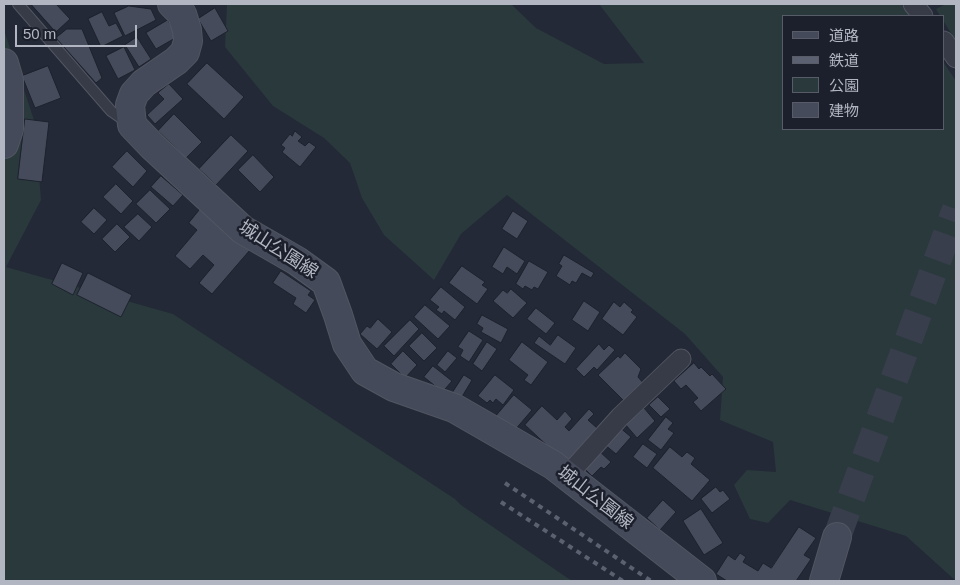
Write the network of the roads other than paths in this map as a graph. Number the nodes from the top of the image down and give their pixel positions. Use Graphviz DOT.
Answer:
graph roads {
  1 [pos="18,4"];
  2 [pos="172,4"];
  3 [pos="914,4"];
  4 [pos="922,15"];
  5 [pos="945,42"];
  6 [pos="956,58"];
  7 [pos="4,63"];
  8 [pos="132,125"];
  9 [pos="4,144"];
  10 [pos="680,359"];
  11 [pos="567,476"];
  12 [pos="837,537"];
  13 [pos="702,581"];
  14 [pos="824,581"];
  1 -- 8 [label="lane"];
  2 -- 8 [label="street"];
  3 -- 4 [label="street"];
  5 -- 6 [label="street"];
  7 -- 9 [label="street"];
  8 -- 11 [label="street, 城山公園線"];
  10 -- 11 [label="street"];
  11 -- 13 [label="street, 城山公園線"];
  12 -- 14 [label="street"];
}
